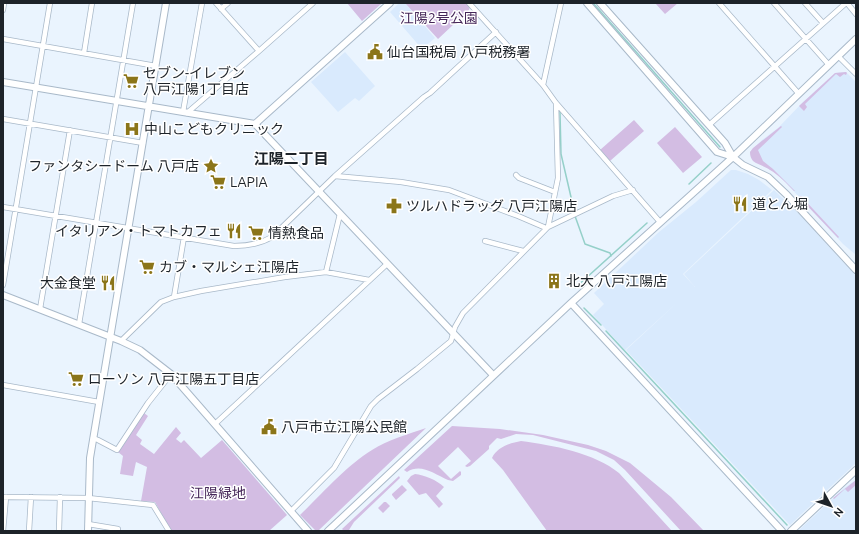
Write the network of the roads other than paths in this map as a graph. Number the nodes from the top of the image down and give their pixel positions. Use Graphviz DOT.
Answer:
graph roads {
  1 [pos="4,3"];
  2 [pos="50,3"];
  3 [pos="92,3"];
  4 [pos="133,3"];
  5 [pos="166,3"];
  6 [pos="202,3"];
  7 [pos="216,3"];
  8 [pos="228,3"];
  9 [pos="313,3"];
  10 [pos="390,3"];
  11 [pos="469,3"];
  12 [pos="561,3"];
  13 [pos="587,3"];
  14 [pos="600,3"];
  15 [pos="719,3"];
  16 [pos="774,3"];
  17 [pos="805,3"];
  18 [pos="846,3"];
  19 [pos="221,9"];
  20 [pos="3,10"];
  21 [pos="856,14"];
  22 [pos="823,23"];
  23 [pos="496,32"];
  24 [pos="805,38"];
  25 [pos="856,39"];
  26 [pos="3,40"];
  27 [pos="43,46"];
  28 [pos="259,51"];
  29 [pos="84,53"];
  30 [pos="838,56"];
  31 [pos="123,60"];
  32 [pos="829,65"];
  33 [pos="156,66"];
  34 [pos="774,66"];
  35 [pos="856,74"];
  36 [pos="3,82"];
  37 [pos="543,85"];
  38 [pos="36,88"];
  39 [pos="799,94"];
  40 [pos="116,101"];
  41 [pos="556,103"];
  42 [pos="149,106"];
  43 [pos="185,112"];
  44 [pos="3,120"];
  45 [pos="31,124"];
  46 [pos="254,124"];
  47 [pos="709,125"];
  48 [pos="70,130"];
  49 [pos="110,137"];
  50 [pos="142,143"];
  51 [pos="732,157"];
  52 [pos="516,175"];
  53 [pos="334,176"];
  54 [pos="633,190"];
  55 [pos="318,191"];
  56 [pos="555,192"];
  57 [pos="3,208"];
  58 [pos="16,210"];
  59 [pos="340,214"];
  60 [pos="56,216"];
  61 [pos="660,222"];
  62 [pos="97,223"];
  63 [pos="547,228"];
  64 [pos="128,229"];
  65 [pos="184,237"];
  66 [pos="485,240"];
  67 [pos="523,251"];
  68 [pos="5,258"];
  69 [pos="387,264"];
  70 [pos="856,270"];
  71 [pos="326,272"];
  72 [pos="369,280"];
  73 [pos="3,285"];
  74 [pos="3,295"];
  75 [pos="174,297"];
  76 [pos="571,303"];
  77 [pos="40,309"];
  78 [pos="79,324"];
  79 [pos="453,334"];
  80 [pos="110,336"];
  81 [pos="121,341"];
  82 [pos="171,374"];
  83 [pos="493,375"];
  84 [pos="3,385"];
  85 [pos="99,402"];
  86 [pos="215,424"];
  87 [pos="93,438"];
  88 [pos="856,470"];
  89 [pos="5,497"];
  90 [pos="31,497"];
  91 [pos="60,497"];
  92 [pos="88,498"];
  93 [pos="291,511"];
  94 [pos="88,524"];
  95 [pos="118,529"];
  96 [pos="3,531"];
  97 [pos="29,531"];
  98 [pos="59,531"];
  99 [pos="88,531"];
  100 [pos="169,531"];
  101 [pos="308,531"];
  102 [pos="328,531"];
  103 [pos="782,531"];
  104 [pos="790,531"];
  1 -- 20 [label="street"];
  2 -- 27 [label="street"];
  3 -- 29 [label="street"];
  4 -- 31 [label="street"];
  5 -- 33 [label="street"];
  6 -- 43 [label="street"];
  7 -- 19 [label="street"];
  8 -- 19 [label="street"];
  9 -- 28 [label="street"];
  10 -- 46 [label="street"];
  11 -- 23 [label="street"];
  12 -- 37 [label="street"];
  13 -- 51 [label="street"];
  14 -- 47 [label="street"];
  15 -- 34 [label="street"];
  16 -- 24 [label="street"];
  17 -- 22 [label="street"];
  18 -- 21 [label="street"];
  18 -- 22 [label="street"];
  19 -- 28 [label="street"];
  22 -- 24 [label="street"];
  23 -- 37 [label="street"];
  23 -- 53 [label="street"];
  24 -- 32 [label="street"];
  24 -- 34 [label="street"];
  25 -- 30 [label="street"];
  26 -- 27 [label="street"];
  27 -- 29 [label="street"];
  27 -- 38 [label="street"];
  28 -- 43 [label="street"];
  29 -- 31 [label="street"];
  30 -- 32 [label="street"];
  30 -- 35 [label="street"];
  31 -- 33 [label="street"];
  31 -- 40 [label="street"];
  32 -- 39 [label="street"];
  33 -- 42 [label="street"];
  34 -- 39 [label="street"];
  34 -- 47 [label="street"];
  36 -- 38 [label="street"];
  37 -- 41 [label="street"];
  38 -- 40 [label="street"];
  38 -- 45 [label="street"];
  39 -- 51 [label="street"];
  40 -- 42 [label="street"];
  40 -- 49 [label="street"];
  41 -- 54 [label="street"];
  41 -- 56 [label="street"];
  42 -- 43 [label="street"];
  42 -- 50 [label="street"];
  43 -- 46 [label="street"];
  44 -- 45 [label="street"];
  45 -- 48 [label="street"];
  45 -- 58 [label="street"];
  46 -- 55 [label="street"];
  47 -- 51 [label="street"];
  48 -- 49 [label="street"];
  48 -- 60 [label="street"];
  49 -- 50 [label="street"];
  49 -- 62 [label="street"];
  50 -- 64 [label="street"];
  51 -- 61 [label="street"];
  51 -- 70 [label="street"];
  52 -- 56 [label="street"];
  53 -- 55 [label="street"];
  53 -- 63 [label="street"];
  54 -- 61 [label="street"];
  54 -- 63 [label="street"];
  55 -- 59 [label="street"];
  55 -- 65 [label="street"];
  56 -- 63 [label="street"];
  57 -- 58 [label="street"];
  58 -- 60 [label="street"];
  58 -- 68 [label="street"];
  59 -- 69 [label="street"];
  59 -- 71 [label="street"];
  60 -- 62 [label="street"];
  60 -- 77 [label="street"];
  61 -- 76 [label="street"];
  62 -- 64 [label="street"];
  62 -- 78 [label="street"];
  63 -- 67 [label="street"];
  64 -- 65 [label="street"];
  64 -- 80 [label="street"];
  65 -- 75 [label="street"];
  66 -- 67 [label="street"];
  67 -- 79 [label="street"];
  68 -- 73 [label="street"];
  69 -- 72 [label="street"];
  69 -- 79 [label="street"];
  71 -- 72 [label="street"];
  71 -- 75 [label="street"];
  72 -- 86 [label="street"];
  74 -- 77 [label="street"];
  75 -- 81 [label="street"];
  76 -- 83 [label="street"];
  76 -- 103 [label="street"];
  77 -- 78 [label="street"];
  78 -- 80 [label="street"];
  79 -- 83 [label="street"];
  79 -- 93 [label="street"];
  80 -- 81 [label="street"];
  80 -- 85 [label="street"];
  81 -- 82 [label="street"];
  82 -- 86 [label="street"];
  82 -- 87 [label="street"];
  83 -- 102 [label="street"];
  84 -- 85 [label="street"];
  85 -- 87 [label="street"];
  86 -- 93 [label="street"];
  87 -- 92 [label="street"];
  88 -- 104 [label="street"];
  89 -- 90 [label="street"];
  89 -- 96 [label="street"];
  90 -- 91 [label="street"];
  90 -- 97 [label="street"];
  91 -- 92 [label="street"];
  91 -- 98 [label="street"];
  92 -- 94 [label="street"];
  92 -- 100 [label="street"];
  93 -- 101 [label="street"];
  94 -- 95 [label="street"];
  94 -- 99 [label="street"];
}
